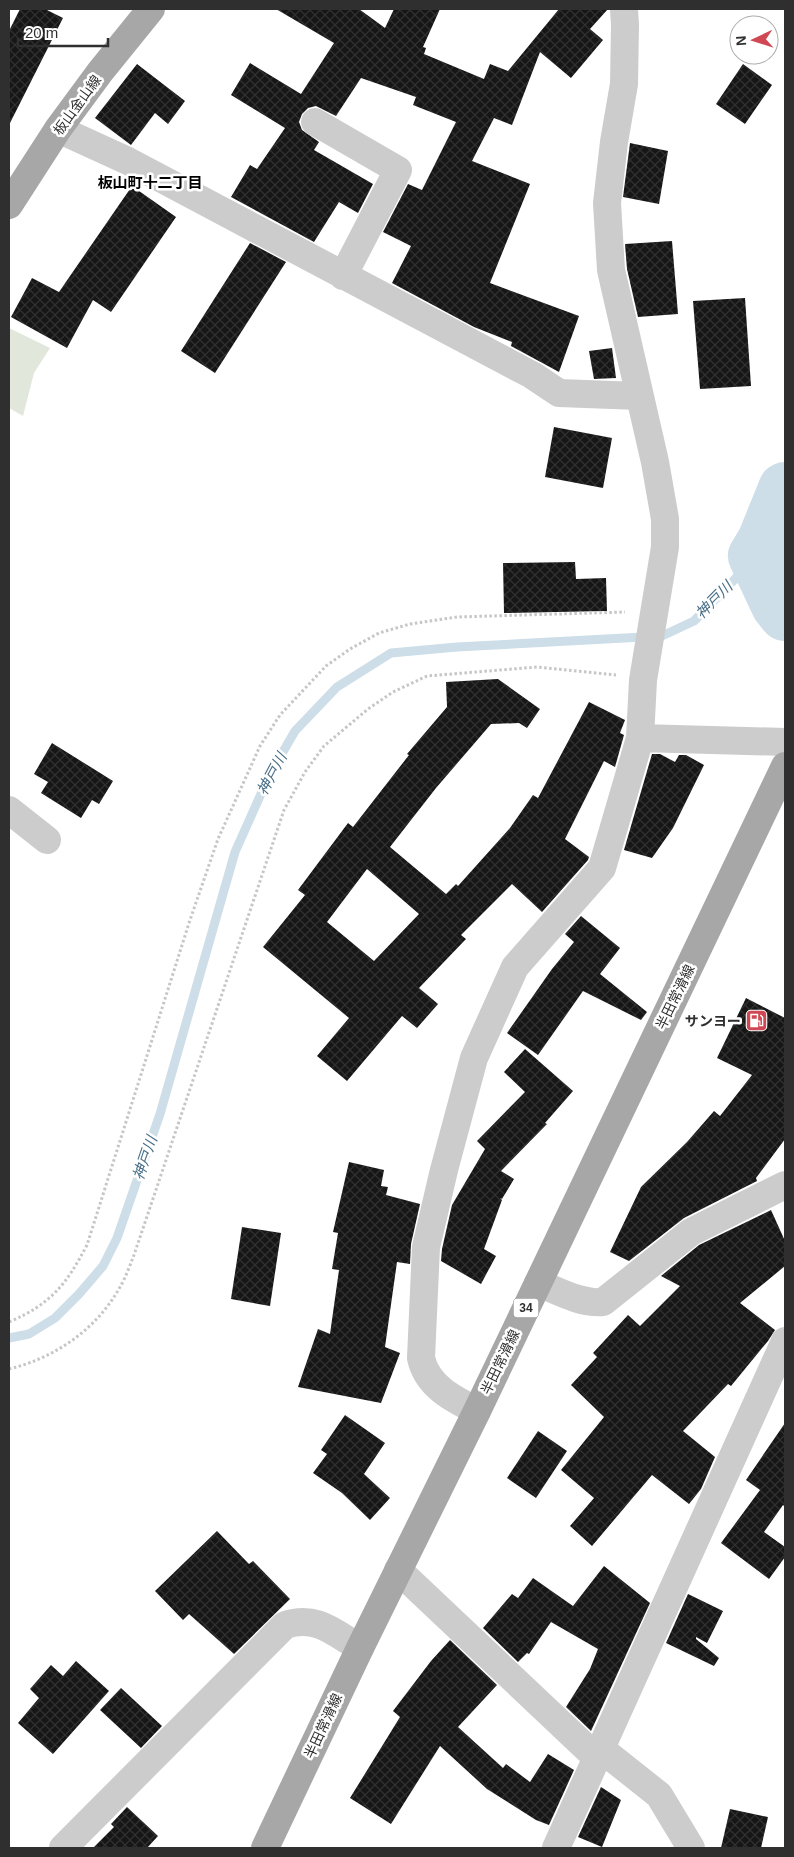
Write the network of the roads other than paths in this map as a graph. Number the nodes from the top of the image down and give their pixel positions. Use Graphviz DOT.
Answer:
graph roads {
  1 [pos="151,9"];
  2 [pos="624,9"];
  3 [pos="315,122"];
  4 [pos="58,129"];
  5 [pos="9,205"];
  6 [pos="343,276"];
  7 [pos="639,396"];
  8 [pos="640,738"];
  9 [pos="785,742"];
  10 [pos="785,766"];
  11 [pos="9,810"];
  12 [pos="47,840"];
  13 [pos="785,1185"];
  14 [pos="538,1283"];
  15 [pos="785,1341"];
  16 [pos="477,1411"];
  17 [pos="398,1570"];
  18 [pos="360,1648"];
  19 [pos="599,1754"];
  20 [pos="62,1848"];
  21 [pos="265,1848"];
  22 [pos="556,1848"];
  23 [pos="691,1848"];
  1 -- 4 [label="main road, 板山金山線"];
  2 -- 7 [label="street"];
  3 -- 6 [label="street"];
  4 -- 5 [label="main road, 板山金山線"];
  4 -- 6 [label="street"];
  6 -- 7 [label="street"];
  7 -- 8 [label="street"];
  8 -- 9 [label="street"];
  8 -- 16 [label="street"];
  10 -- 14 [label="main road, 半田常滑線 / 34"];
  11 -- 12 [label="street"];
  13 -- 14 [label="street"];
  14 -- 16 [label="main road, 半田常滑線 / 34"];
  15 -- 19 [label="street"];
  16 -- 17 [label="main road, 半田常滑線 / 34"];
  17 -- 18 [label="main road, 半田常滑線 / 34"];
  17 -- 19 [label="street"];
  18 -- 20 [label="street"];
  18 -- 21 [label="main road, 半田常滑線 / 34"];
  19 -- 22 [label="street"];
  19 -- 23 [label="street"];
}
